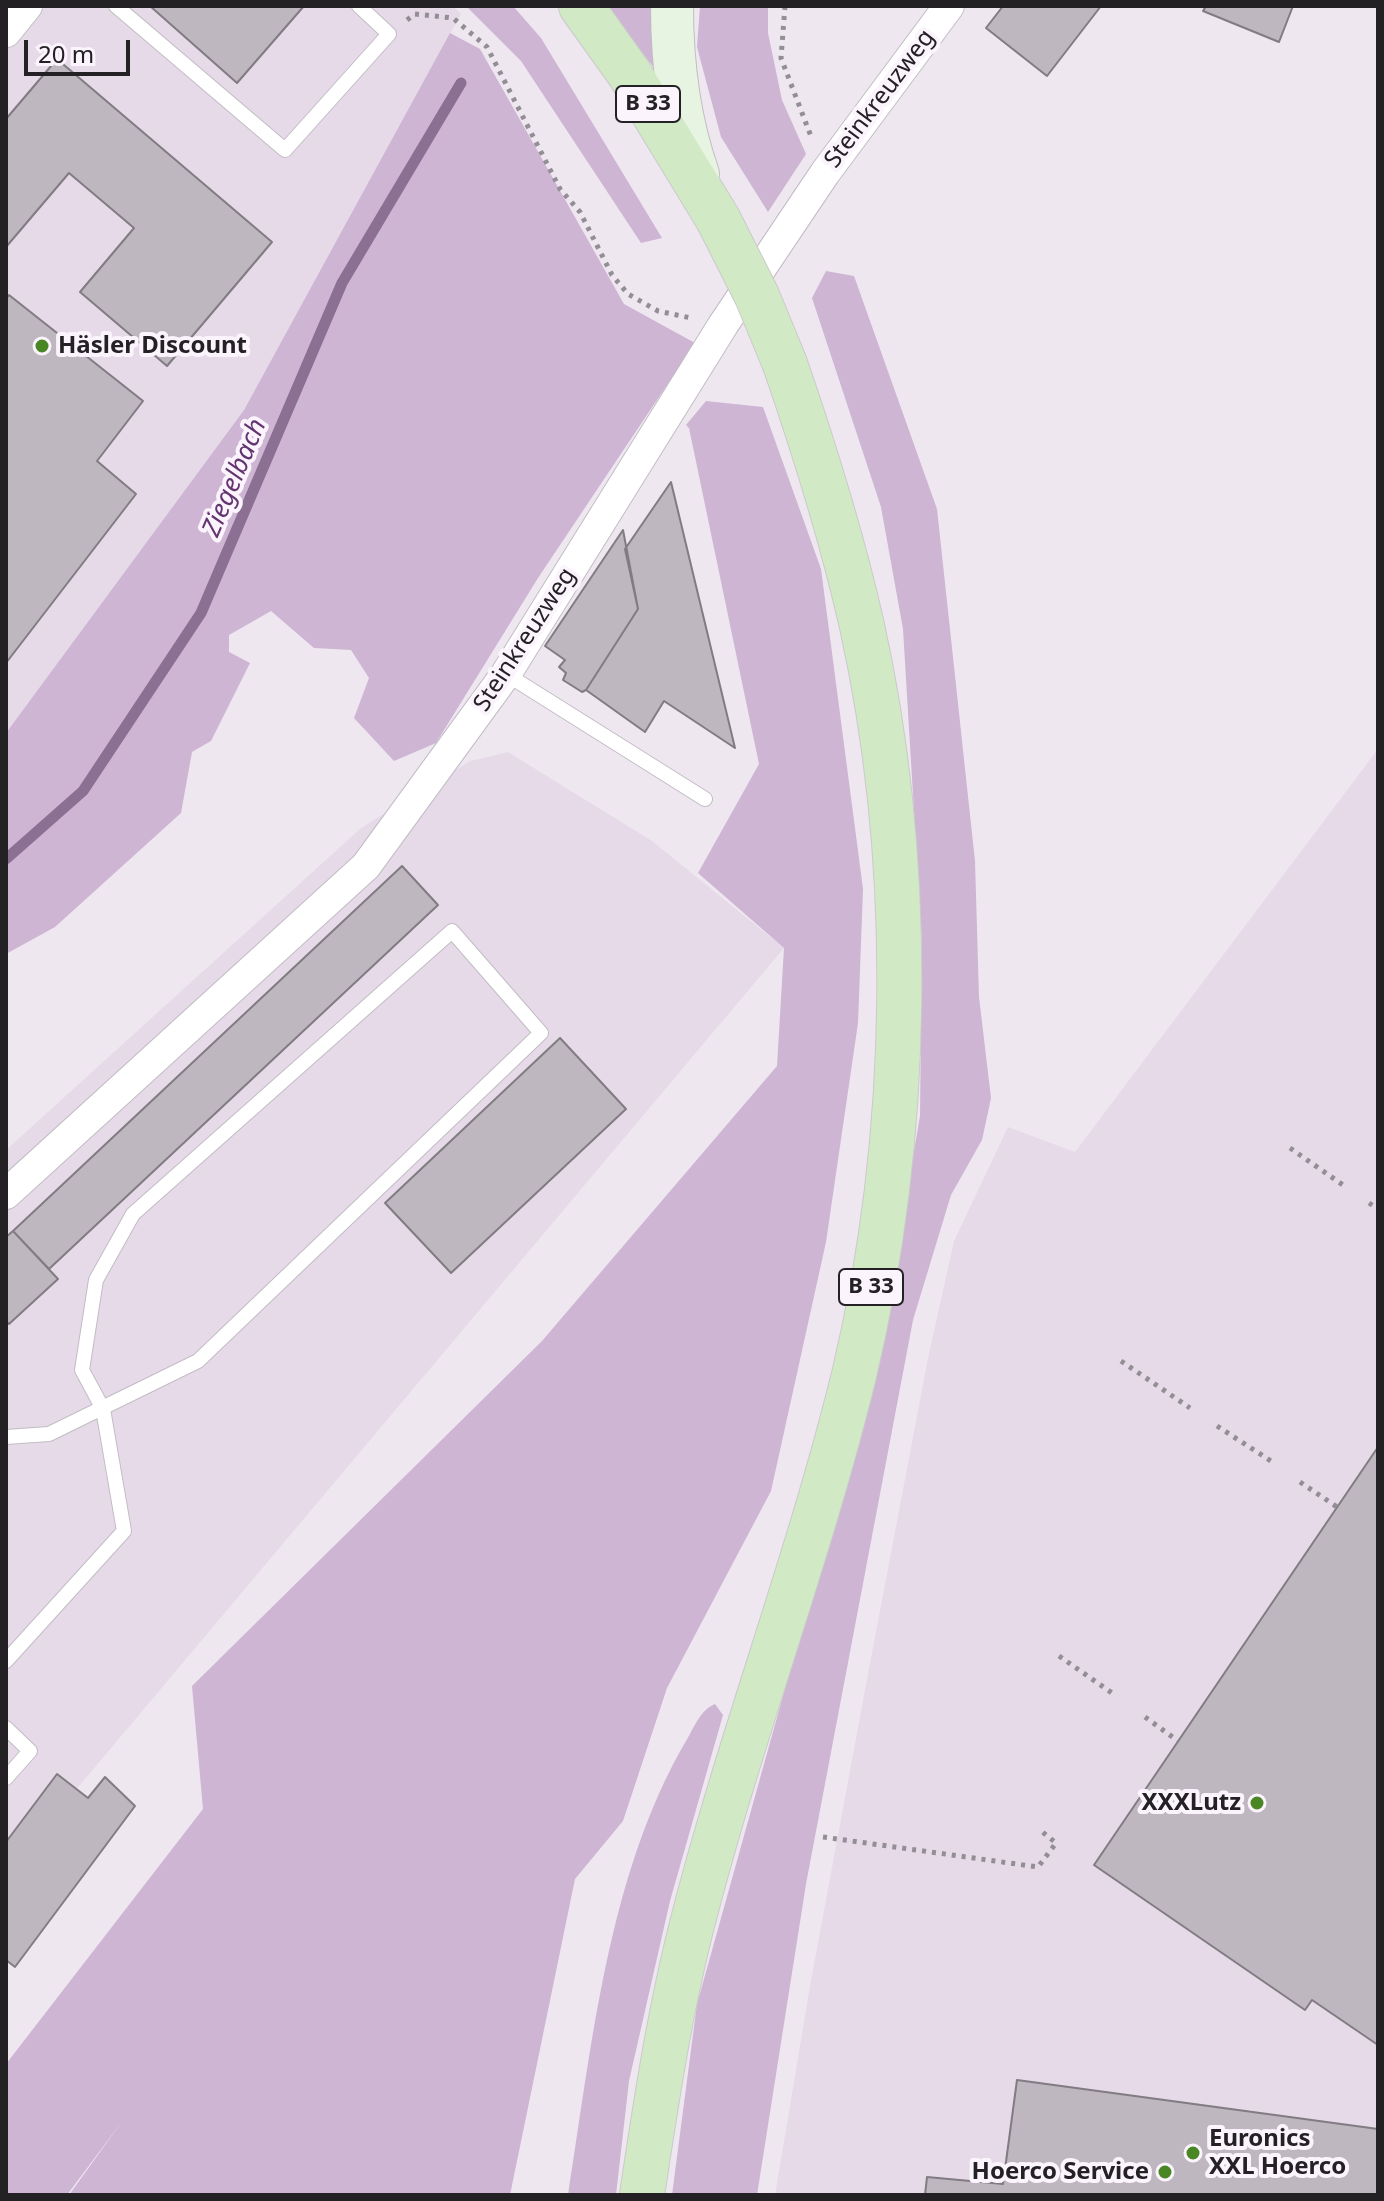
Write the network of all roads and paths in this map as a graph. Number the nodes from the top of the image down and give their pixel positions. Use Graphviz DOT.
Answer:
graph roads {
  1 [pos="27,6"];
  2 [pos="116,6"];
  3 [pos="359,6"];
  4 [pos="581,6"];
  5 [pos="672,6"];
  6 [pos="785,6"];
  7 [pos="949,6"];
  8 [pos="6,32"];
  9 [pos="389,34"];
  10 [pos="825,173"];
  11 [pos="714,212"];
  12 [pos="723,325"];
  13 [pos="506,674"];
  14 [pos="705,799"];
  15 [pos="1290,1148"];
  16 [pos="1343,1185"];
  17 [pos="6,1194"];
  18 [pos="1369,1203"];
  19 [pos="1378,1209"];
  20 [pos="1121,1361"];
  21 [pos="1190,1408"];
  22 [pos="103,1409"];
  23 [pos="1217,1426"];
  24 [pos="6,1437"];
  25 [pos="1271,1461"];
  26 [pos="1300,1482"];
  27 [pos="1337,1507"];
  28 [pos="1059,1656"];
  29 [pos="6,1661"];
  30 [pos="1112,1693"];
  31 [pos="1145,1717"];
  32 [pos="6,1728"];
  33 [pos="1178,1741"];
  34 [pos="6,1778"];
  35 [pos="1040,1830"];
  36 [pos="823,1837"];
  37 [pos="642,2195"];
  1 -- 8 [label="street"];
  2 -- 9 [label="lane"];
  3 -- 9 [label="lane"];
  4 -- 11 [label="main road, B 33"];
  5 -- 11 [label="main road"];
  6 -- 10 [label="path"];
  7 -- 10 [label="street, Steinkreuzweg"];
  9 -- 12 [label="path"];
  10 -- 12 [label="street, Steinkreuzweg"];
  11 -- 37 [label="main road, B 33, bridge"];
  12 -- 13 [label="street, Steinkreuzweg"];
  13 -- 14 [label="lane"];
  13 -- 17 [label="street, Steinkreuzweg"];
  15 -- 16 [label="path"];
  18 -- 19 [label="path"];
  20 -- 21 [label="path"];
  22 -- 22 [label="lane"];
  22 -- 24 [label="lane"];
  22 -- 29 [label="lane"];
  23 -- 25 [label="path"];
  26 -- 27 [label="path"];
  28 -- 30 [label="path"];
  31 -- 33 [label="path"];
  32 -- 34 [label="lane"];
  35 -- 36 [label="path"];
}
